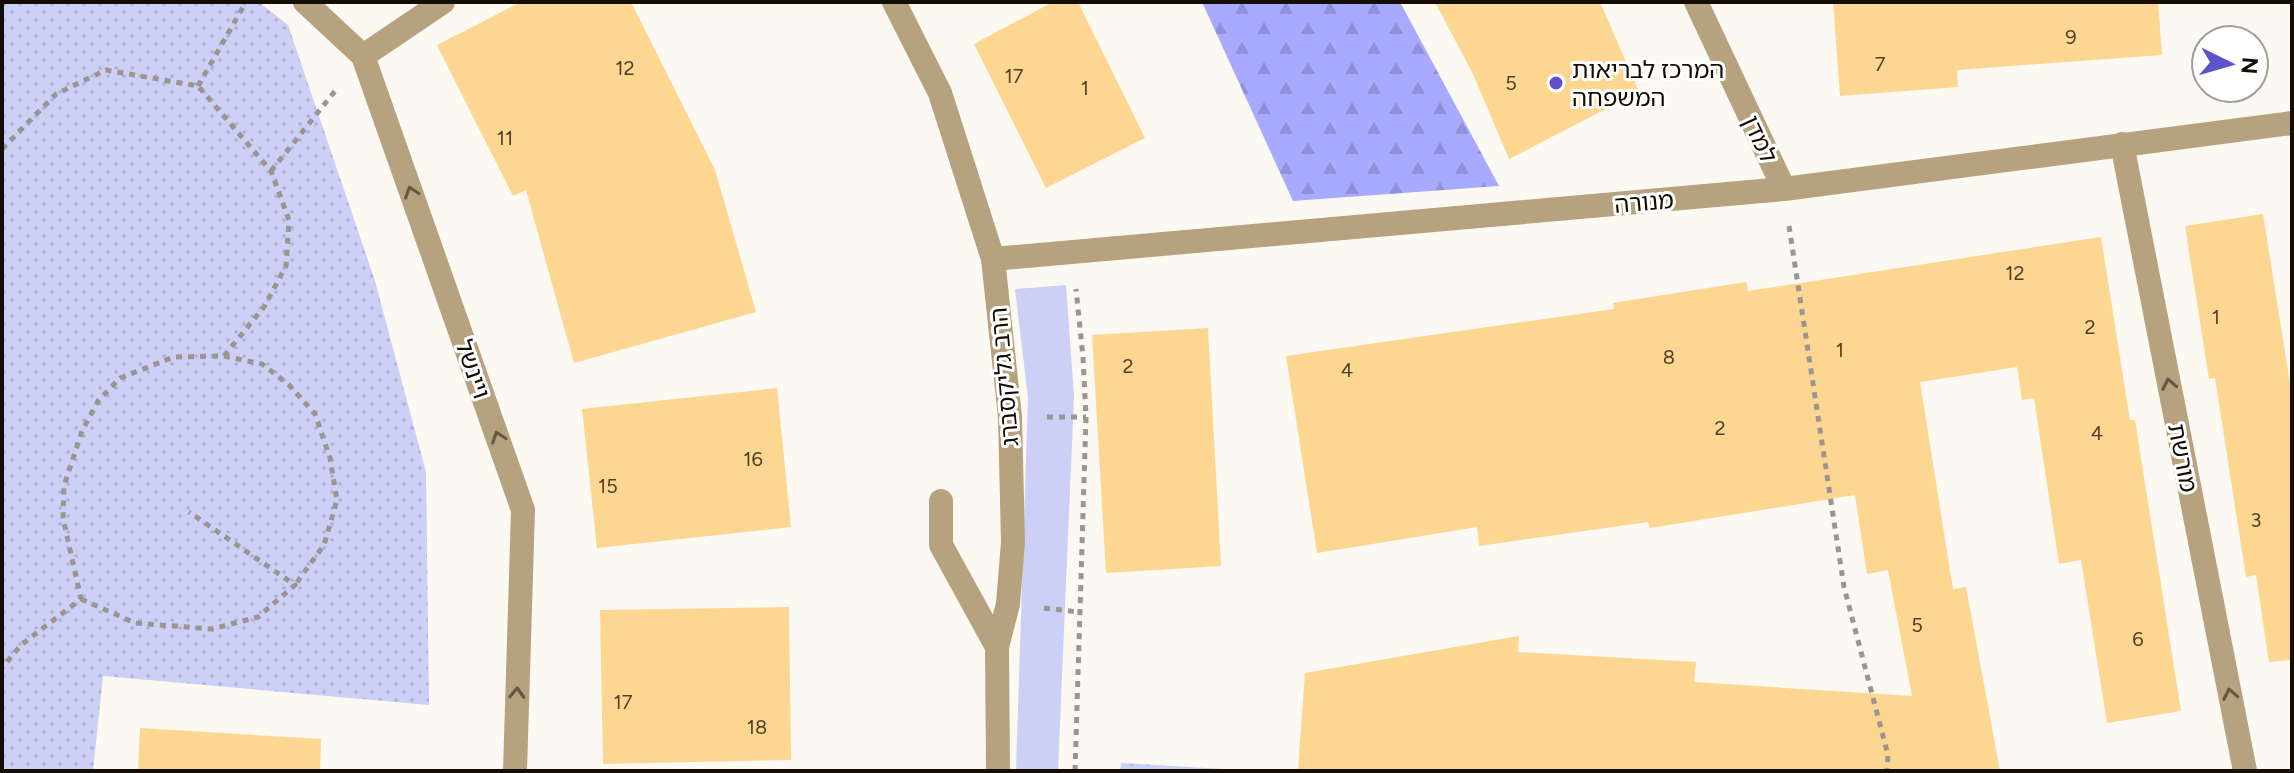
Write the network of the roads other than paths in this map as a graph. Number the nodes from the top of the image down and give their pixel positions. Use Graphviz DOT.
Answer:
graph roads {
  1 [pos="305,2"];
  2 [pos="443,2"];
  3 [pos="894,2"];
  4 [pos="1696,2"];
  5 [pos="363,56"];
  6 [pos="2292,123"];
  7 [pos="2122,144"];
  8 [pos="1784,189"];
  9 [pos="993,259"];
  10 [pos="941,501"];
  11 [pos="997,647"];
  12 [pos="515,771"];
  13 [pos="998,771"];
  14 [pos="2245,771"];
  1 -- 5 [label="street, ויינשל"];
  2 -- 5 [label="street"];
  3 -- 9 [label="street, הרב גליקסברג"];
  4 -- 8 [label="street, למדן"];
  12 -- 5 [label="street, ויינשל, one-way"];
  6 -- 7 [label="street, מנורה"];
  7 -- 8 [label="street, מנורה"];
  14 -- 7 [label="street, מורשת, one-way"];
  8 -- 9 [label="street, מנורה"];
  9 -- 11 [label="street, הרב גליקסברג"];
  10 -- 11 [label="street"];
  11 -- 13 [label="street, הרב גליקסברג"];
}
